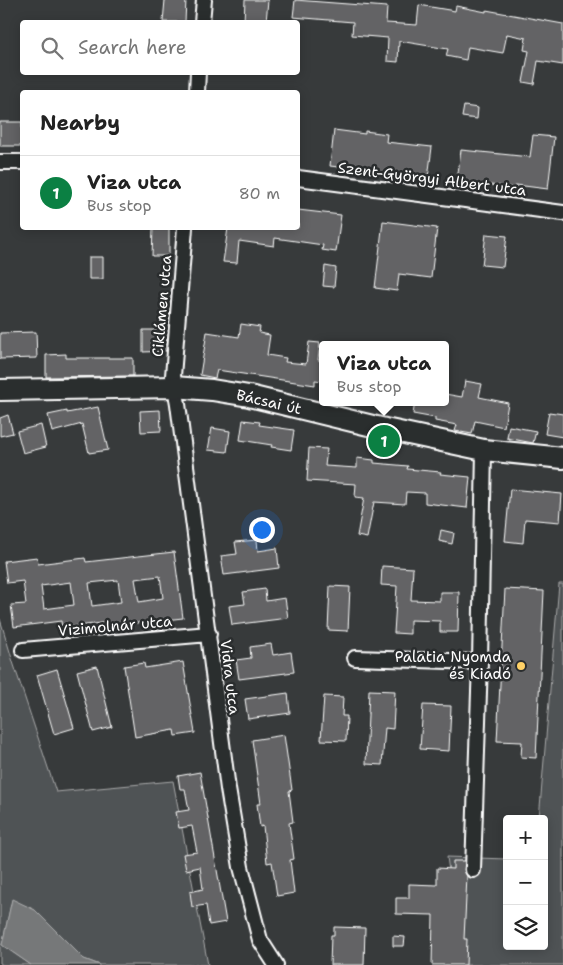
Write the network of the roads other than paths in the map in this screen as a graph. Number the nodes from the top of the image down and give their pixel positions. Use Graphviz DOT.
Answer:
graph roads {
  1 [pos="204,0"];
  2 [pos="202,20"];
  3 [pos="198,75"];
  4 [pos="196,90"];
  5 [pos="0,162"];
  6 [pos="20,162"];
  7 [pos="300,178"];
  8 [pos="563,213"];
  9 [pos="185,230"];
  10 [pos="174,387"];
  11 [pos="0,390"];
  12 [pos="484,450"];
  13 [pos="563,458"];
  14 [pos="209,634"];
  15 [pos="24,650"];
  16 [pos="355,658"];
  17 [pos="480,662"];
  18 [pos="473,870"];
  19 [pos="276,965"];
  1 -- 2 [label="street"];
  3 -- 4 [label="street"];
  5 -- 6 [label="street"];
  7 -- 8 [label="street, Szent-Györgyi Albert utca"];
  9 -- 10 [label="street, Ciklámen utca"];
  10 -- 11 [label="main road, Bácsai út"];
  10 -- 12 [label="main road, Bácsai út"];
  10 -- 14 [label="street, Vidra utca"];
  12 -- 13 [label="main road, Bácsai út"];
  12 -- 17 [label="street"];
  14 -- 15 [label="street, Vizimolnár utca"];
  14 -- 19 [label="street, Vidra utca"];
  16 -- 17 [label="street"];
  17 -- 18 [label="street"];
}
